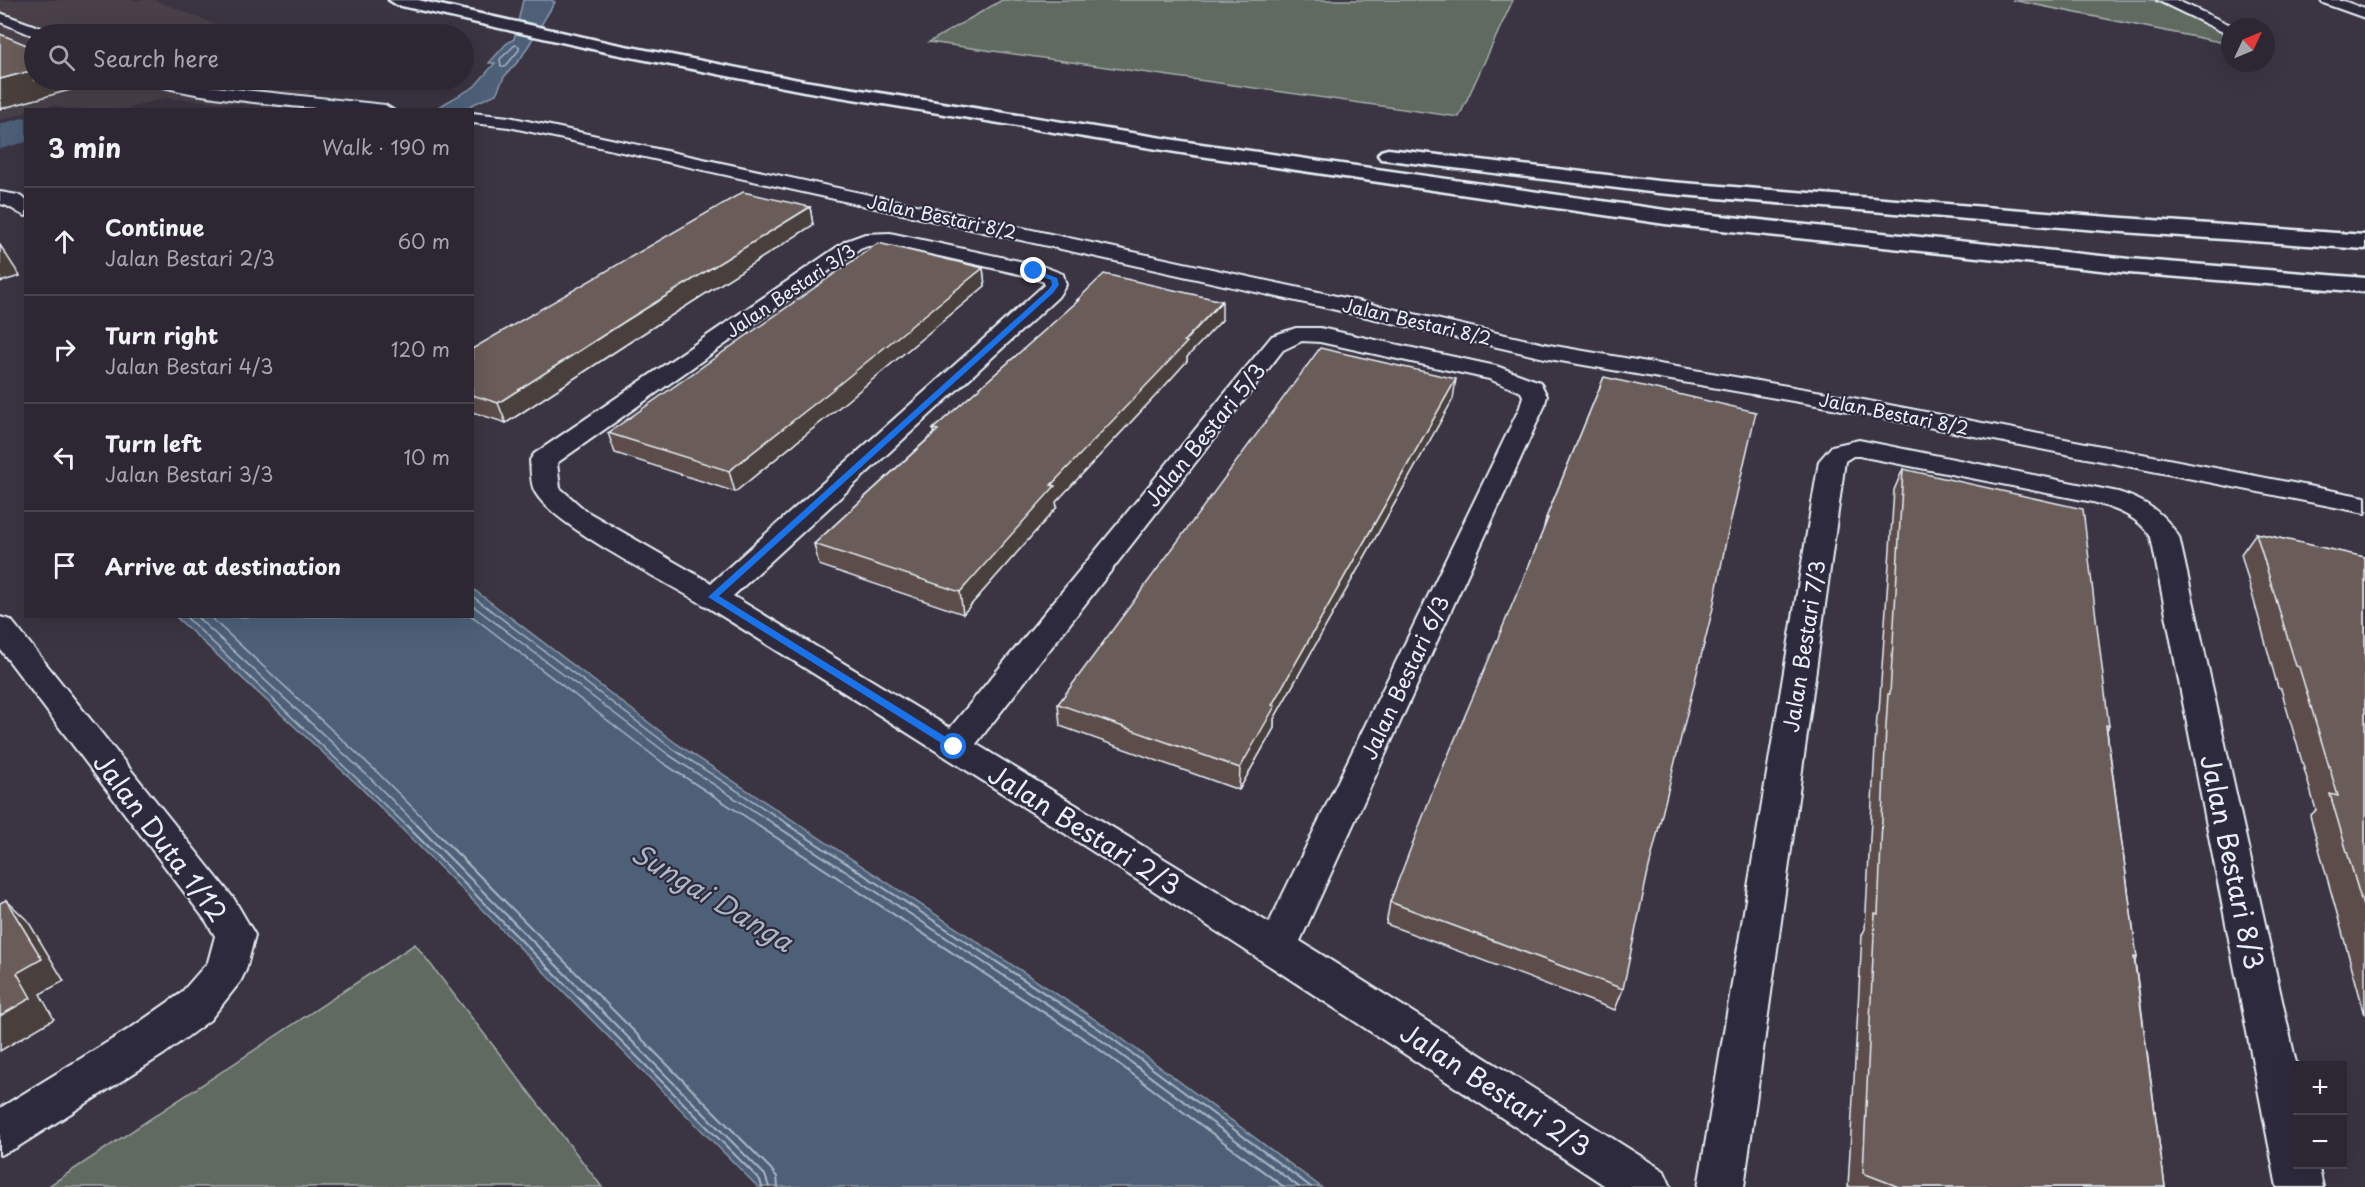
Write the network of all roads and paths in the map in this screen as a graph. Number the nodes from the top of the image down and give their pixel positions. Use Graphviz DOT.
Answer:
graph roads {
  1 [pos="397,0"];
  2 [pos="460,0"];
  3 [pos="2163,0"];
  4 [pos="2328,0"];
  5 [pos="2365,14"];
  6 [pos="0,17"];
  7 [pos="24,26"];
  8 [pos="2221,26"];
  9 [pos="612,41"];
  10 [pos="202,90"];
  11 [pos="367,108"];
  12 [pos="474,118"];
  13 [pos="1273,141"];
  14 [pos="1366,152"];
  15 [pos="0,198"];
  16 [pos="24,209"];
  17 [pos="2365,242"];
  18 [pos="2365,285"];
  19 [pos="1532,407"];
  20 [pos="543,460"];
  21 [pos="2365,505"];
  22 [pos="2166,537"];
  23 [pos="713,597"];
  24 [pos="0,627"];
  25 [pos="954,747"];
  26 [pos="1277,948"];
  27 [pos="0,1132"];
  28 [pos="1648,1187"];
  29 [pos="1721,1187"];
  30 [pos="2300,1187"];
  1 -- 9 [label="highway"];
  2 -- 9 [label="highway"];
  3 -- 8 [label="street"];
  4 -- 5 [label="street"];
  6 -- 7 [label="street"];
  9 -- 13 [label="highway"];
  9 -- 18 [label="highway"];
  10 -- 11 [label="street"];
  12 -- 21 [label="street, Jalan Bestari 8/2"];
  14 -- 17 [label="highway"];
  15 -- 16 [label="street"];
  19 -- 25 [label="street, Jalan Bestari 5/3"];
  19 -- 26 [label="street, Jalan Bestari 6/3"];
  20 -- 23 [label="street, Jalan Bestari 2/3"];
  20 -- 23 [label="street, Jalan Bestari 3/3"];
  22 -- 29 [label="street, Jalan Bestari 7/3"];
  22 -- 30 [label="street, Jalan Bestari 8/3"];
  23 -- 25 [label="street, Jalan Bestari 2/3"];
  24 -- 27 [label="street, Jalan Duta 1/12"];
  25 -- 26 [label="street, Jalan Bestari 2/3"];
  26 -- 28 [label="street, Jalan Bestari 2/3"];
}
